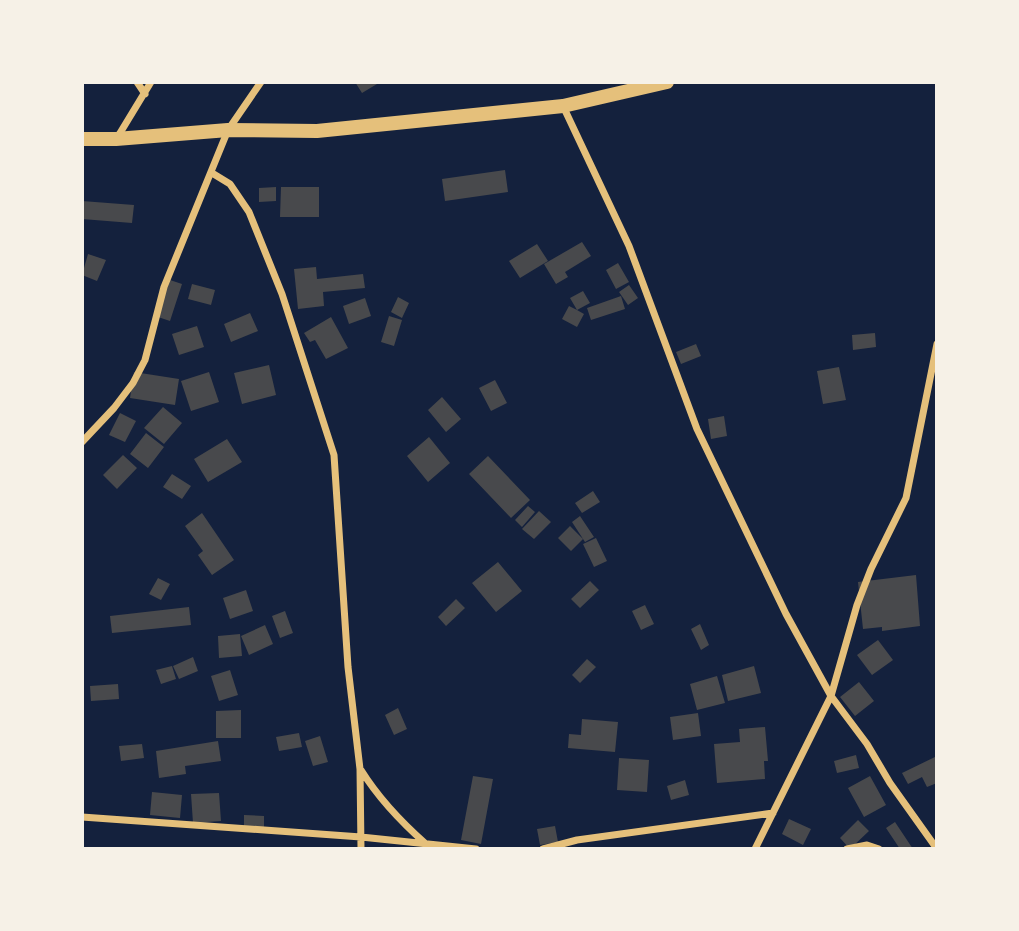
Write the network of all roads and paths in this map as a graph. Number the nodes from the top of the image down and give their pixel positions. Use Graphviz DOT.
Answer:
graph roads {
  1 [pos="136,82"];
  2 [pos="151,82"];
  3 [pos="261,82"];
  4 [pos="667,82"];
  5 [pos="145,94"];
  6 [pos="563,106"];
  7 [pos="228,130"];
  8 [pos="82,139"];
  9 [pos="116,139"];
  10 [pos="212,173"];
  11 [pos="937,344"];
  12 [pos="82,442"];
  13 [pos="831,696"];
  14 [pos="360,769"];
  15 [pos="772,813"];
  16 [pos="82,817"];
  17 [pos="361,837"];
  18 [pos="426,844"];
  19 [pos="757,848"];
  20 [pos="361,849"];
  21 [pos="476,849"];
  22 [pos="543,849"];
  23 [pos="847,849"];
  24 [pos="879,849"];
  25 [pos="937,849"];
  1 -- 5 [label="street"];
  2 -- 5 [label="street"];
  3 -- 7 [label="street"];
  4 -- 6 [label="main road"];
  5 -- 9 [label="street"];
  6 -- 7 [label="main road"];
  6 -- 13 [label="street"];
  7 -- 9 [label="main road"];
  7 -- 10 [label="street"];
  8 -- 9 [label="main road"];
  10 -- 12 [label="street"];
  10 -- 14 [label="street"];
  11 -- 13 [label="street"];
  13 -- 15 [label="street"];
  13 -- 25 [label="street"];
  14 -- 17 [label="street"];
  14 -- 18 [label="street"];
  15 -- 19 [label="street"];
  15 -- 22 [label="street"];
  16 -- 17 [label="street"];
  17 -- 18 [label="street"];
  17 -- 20 [label="street"];
  18 -- 21 [label="street"];
  23 -- 24 [label="street"];
}
